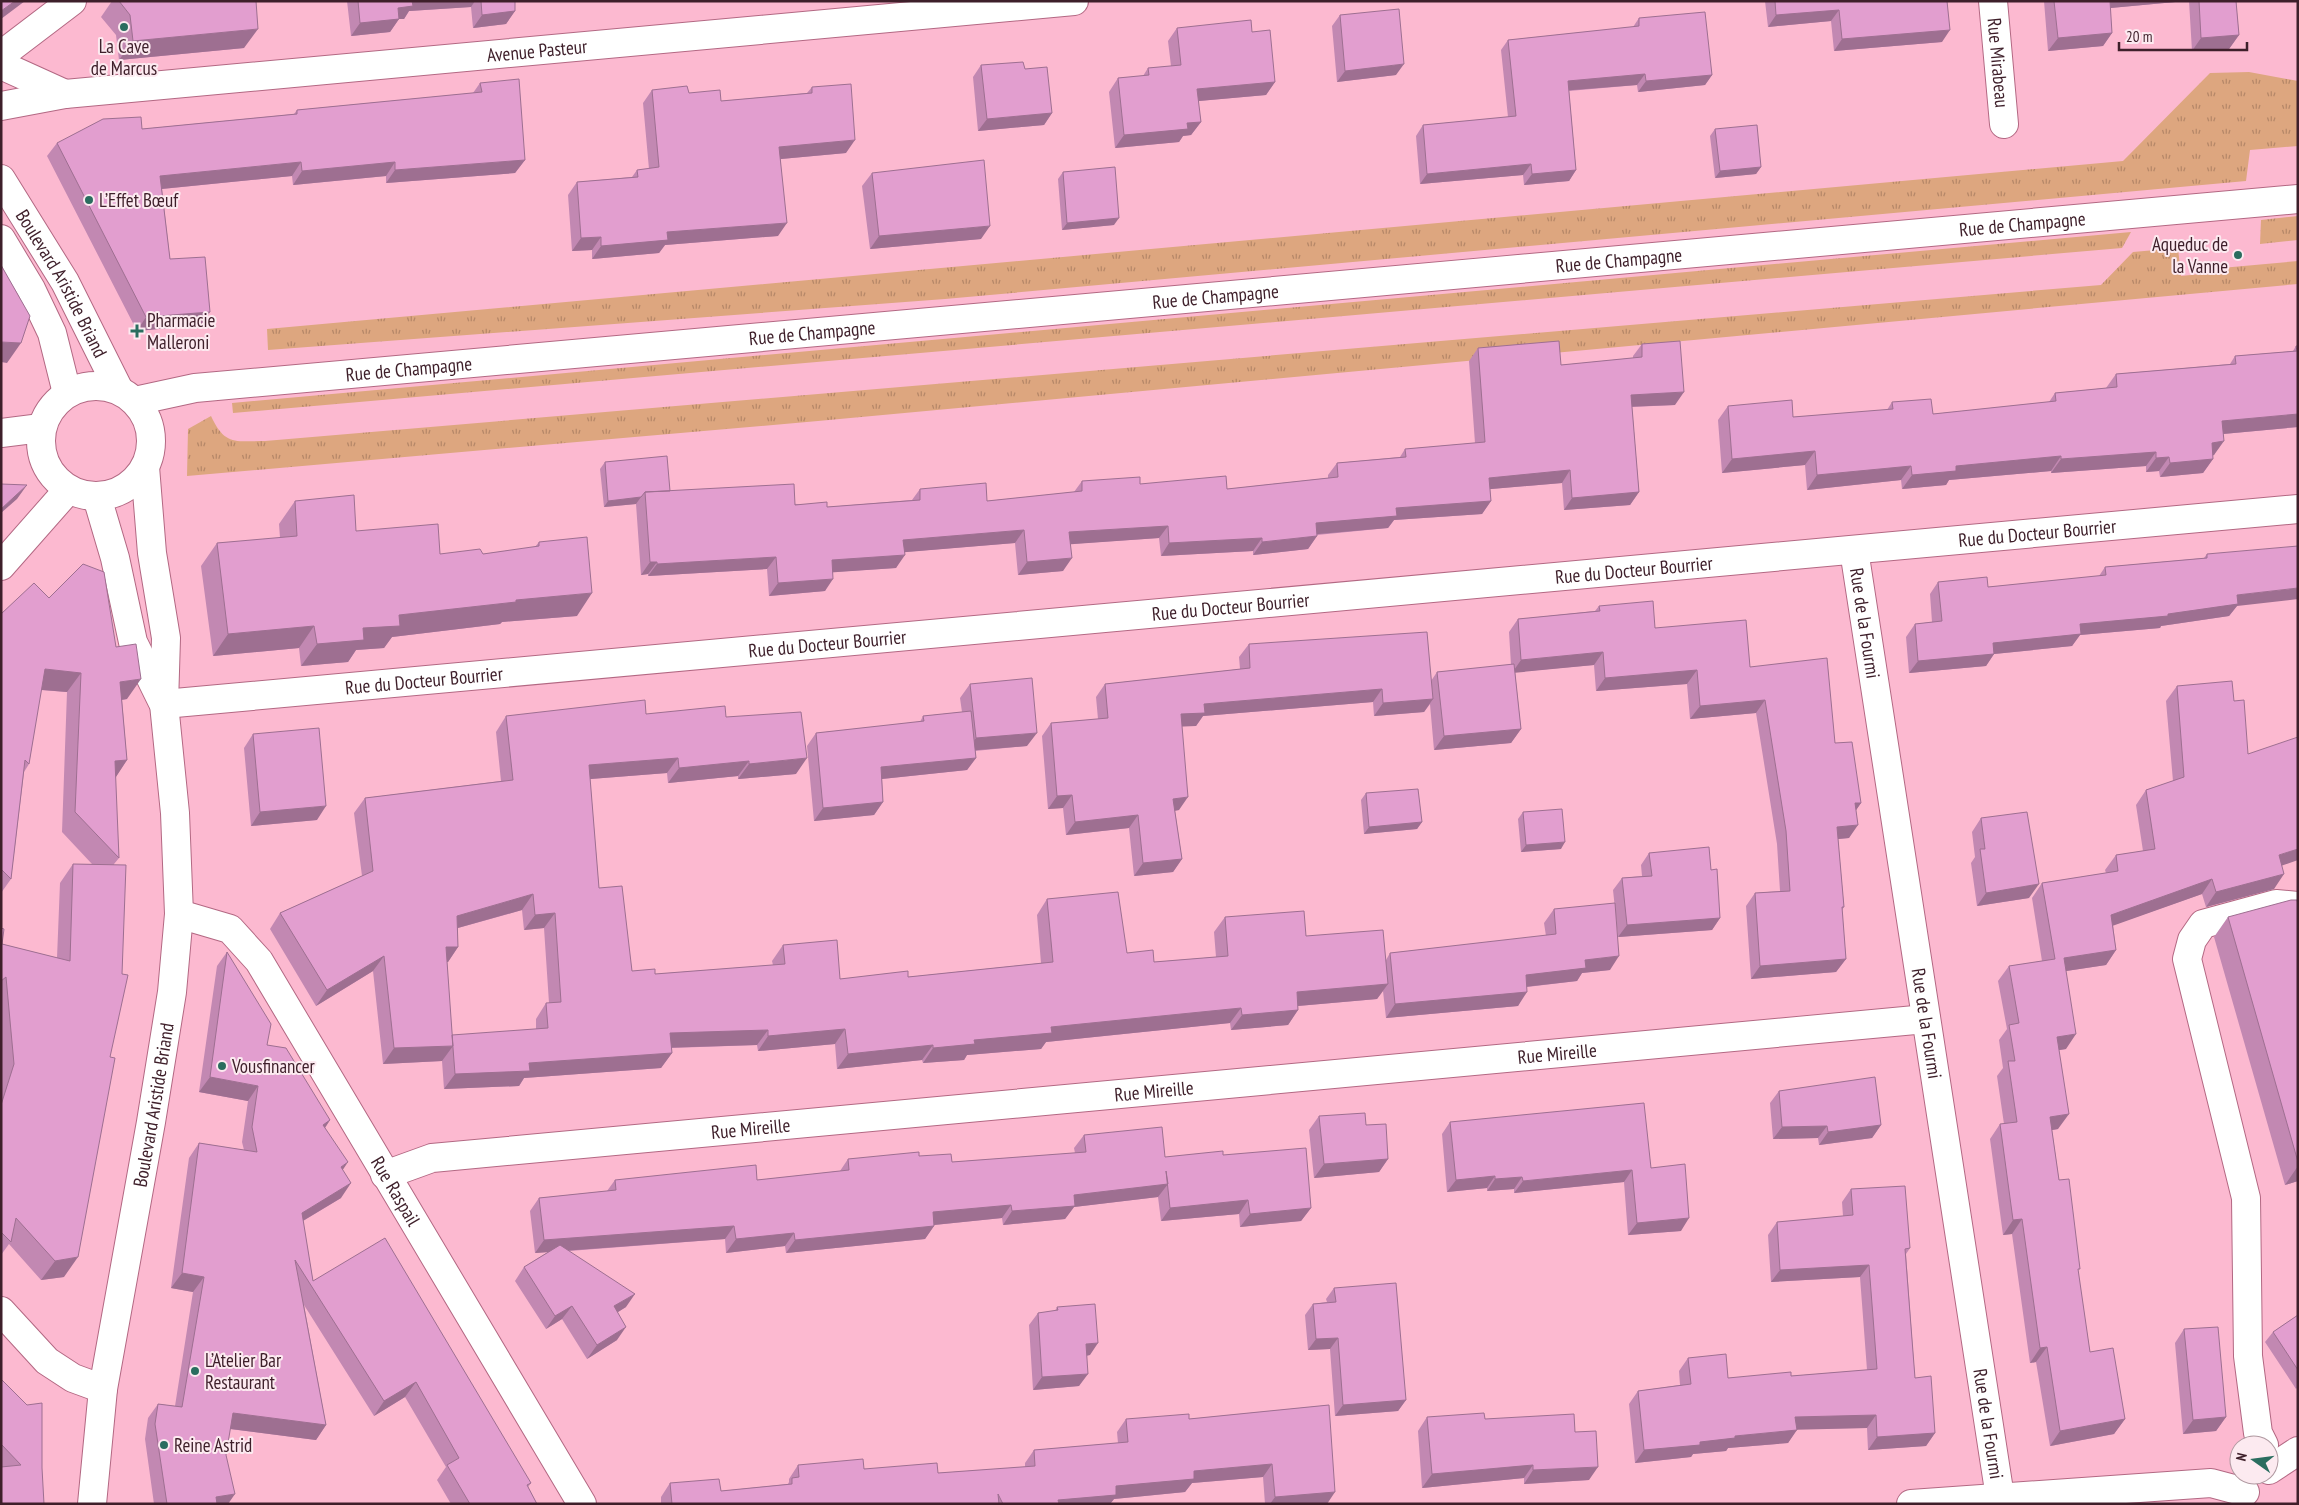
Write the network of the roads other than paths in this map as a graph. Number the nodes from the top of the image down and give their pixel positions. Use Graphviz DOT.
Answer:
graph roads {
  1 [pos="72,1"];
  2 [pos="1074,1"];
  3 [pos="1993,1"];
  4 [pos="1,55"];
  5 [pos="1,65"];
  6 [pos="65,94"];
  7 [pos="1,106"];
  8 [pos="2004,124"];
  9 [pos="1,179"];
  10 [pos="2298,198"];
  11 [pos="1,240"];
  12 [pos="67,393"];
  13 [pos="127,396"];
  14 [pos="41,428"];
  15 [pos="1,433"];
  16 [pos="145,467"];
  17 [pos="68,490"];
  18 [pos="97,497"];
  19 [pos="2298,509"];
  20 [pos="1854,550"];
  21 [pos="1,566"];
  22 [pos="164,704"];
  23 [pos="2298,906"];
  24 [pos="180,914"];
  25 [pos="1926,1019"];
  26 [pos="385,1174"];
  27 [pos="1,1311"];
  28 [pos="103,1389"];
  29 [pos="2258,1435"];
  30 [pos="2298,1450"];
  31 [pos="2279,1462"];
  32 [pos="2229,1479"];
  33 [pos="2000,1497"];
  34 [pos="92,1504"];
  35 [pos="582,1504"];
  36 [pos="1911,1504"];
  1 -- 4 [label="street"];
  2 -- 6 [label="street, Avenue Pasteur"];
  3 -- 8 [label="street, Rue Mirabeau"];
  5 -- 6 [label="street"];
  6 -- 7 [label="street, Avenue Pasteur"];
  9 -- 13 [label="street, Boulevard Aristide Briand"];
  10 -- 13 [label="street, Rue de Champagne"];
  11 -- 12 [label="street, Boulevard Aristide Briand"];
  12 -- 13 [label="street, Boulevard Aristide Briand"];
  12 -- 14 [label="street, Boulevard Aristide Briand"];
  13 -- 16 [label="street, Boulevard Aristide Briand"];
  14 -- 15 [label="street"];
  14 -- 17 [label="street, Boulevard Aristide Briand"];
  16 -- 18 [label="street, Boulevard Aristide Briand"];
  16 -- 22 [label="street, Boulevard Aristide Briand"];
  17 -- 18 [label="street, Boulevard Aristide Briand"];
  17 -- 21 [label="street"];
  18 -- 22 [label="street, Boulevard Aristide Briand"];
  19 -- 20 [label="street, Rue du Docteur Bourrier"];
  20 -- 22 [label="street, Rue du Docteur Bourrier"];
  20 -- 25 [label="street, Rue de la Fourmi"];
  22 -- 24 [label="street, Boulevard Aristide Briand"];
  23 -- 29 [label="street"];
  24 -- 26 [label="street, Rue Raspail"];
  24 -- 28 [label="street, Boulevard Aristide Briand"];
  25 -- 26 [label="street, Rue Mireille"];
  25 -- 33 [label="street, Rue de la Fourmi"];
  26 -- 35 [label="street, Rue Raspail"];
  27 -- 28 [label="street"];
  28 -- 34 [label="street, Boulevard Aristide Briand"];
  30 -- 31 [label="street"];
  32 -- 33 [label="street"];
  33 -- 36 [label="street"];
}
